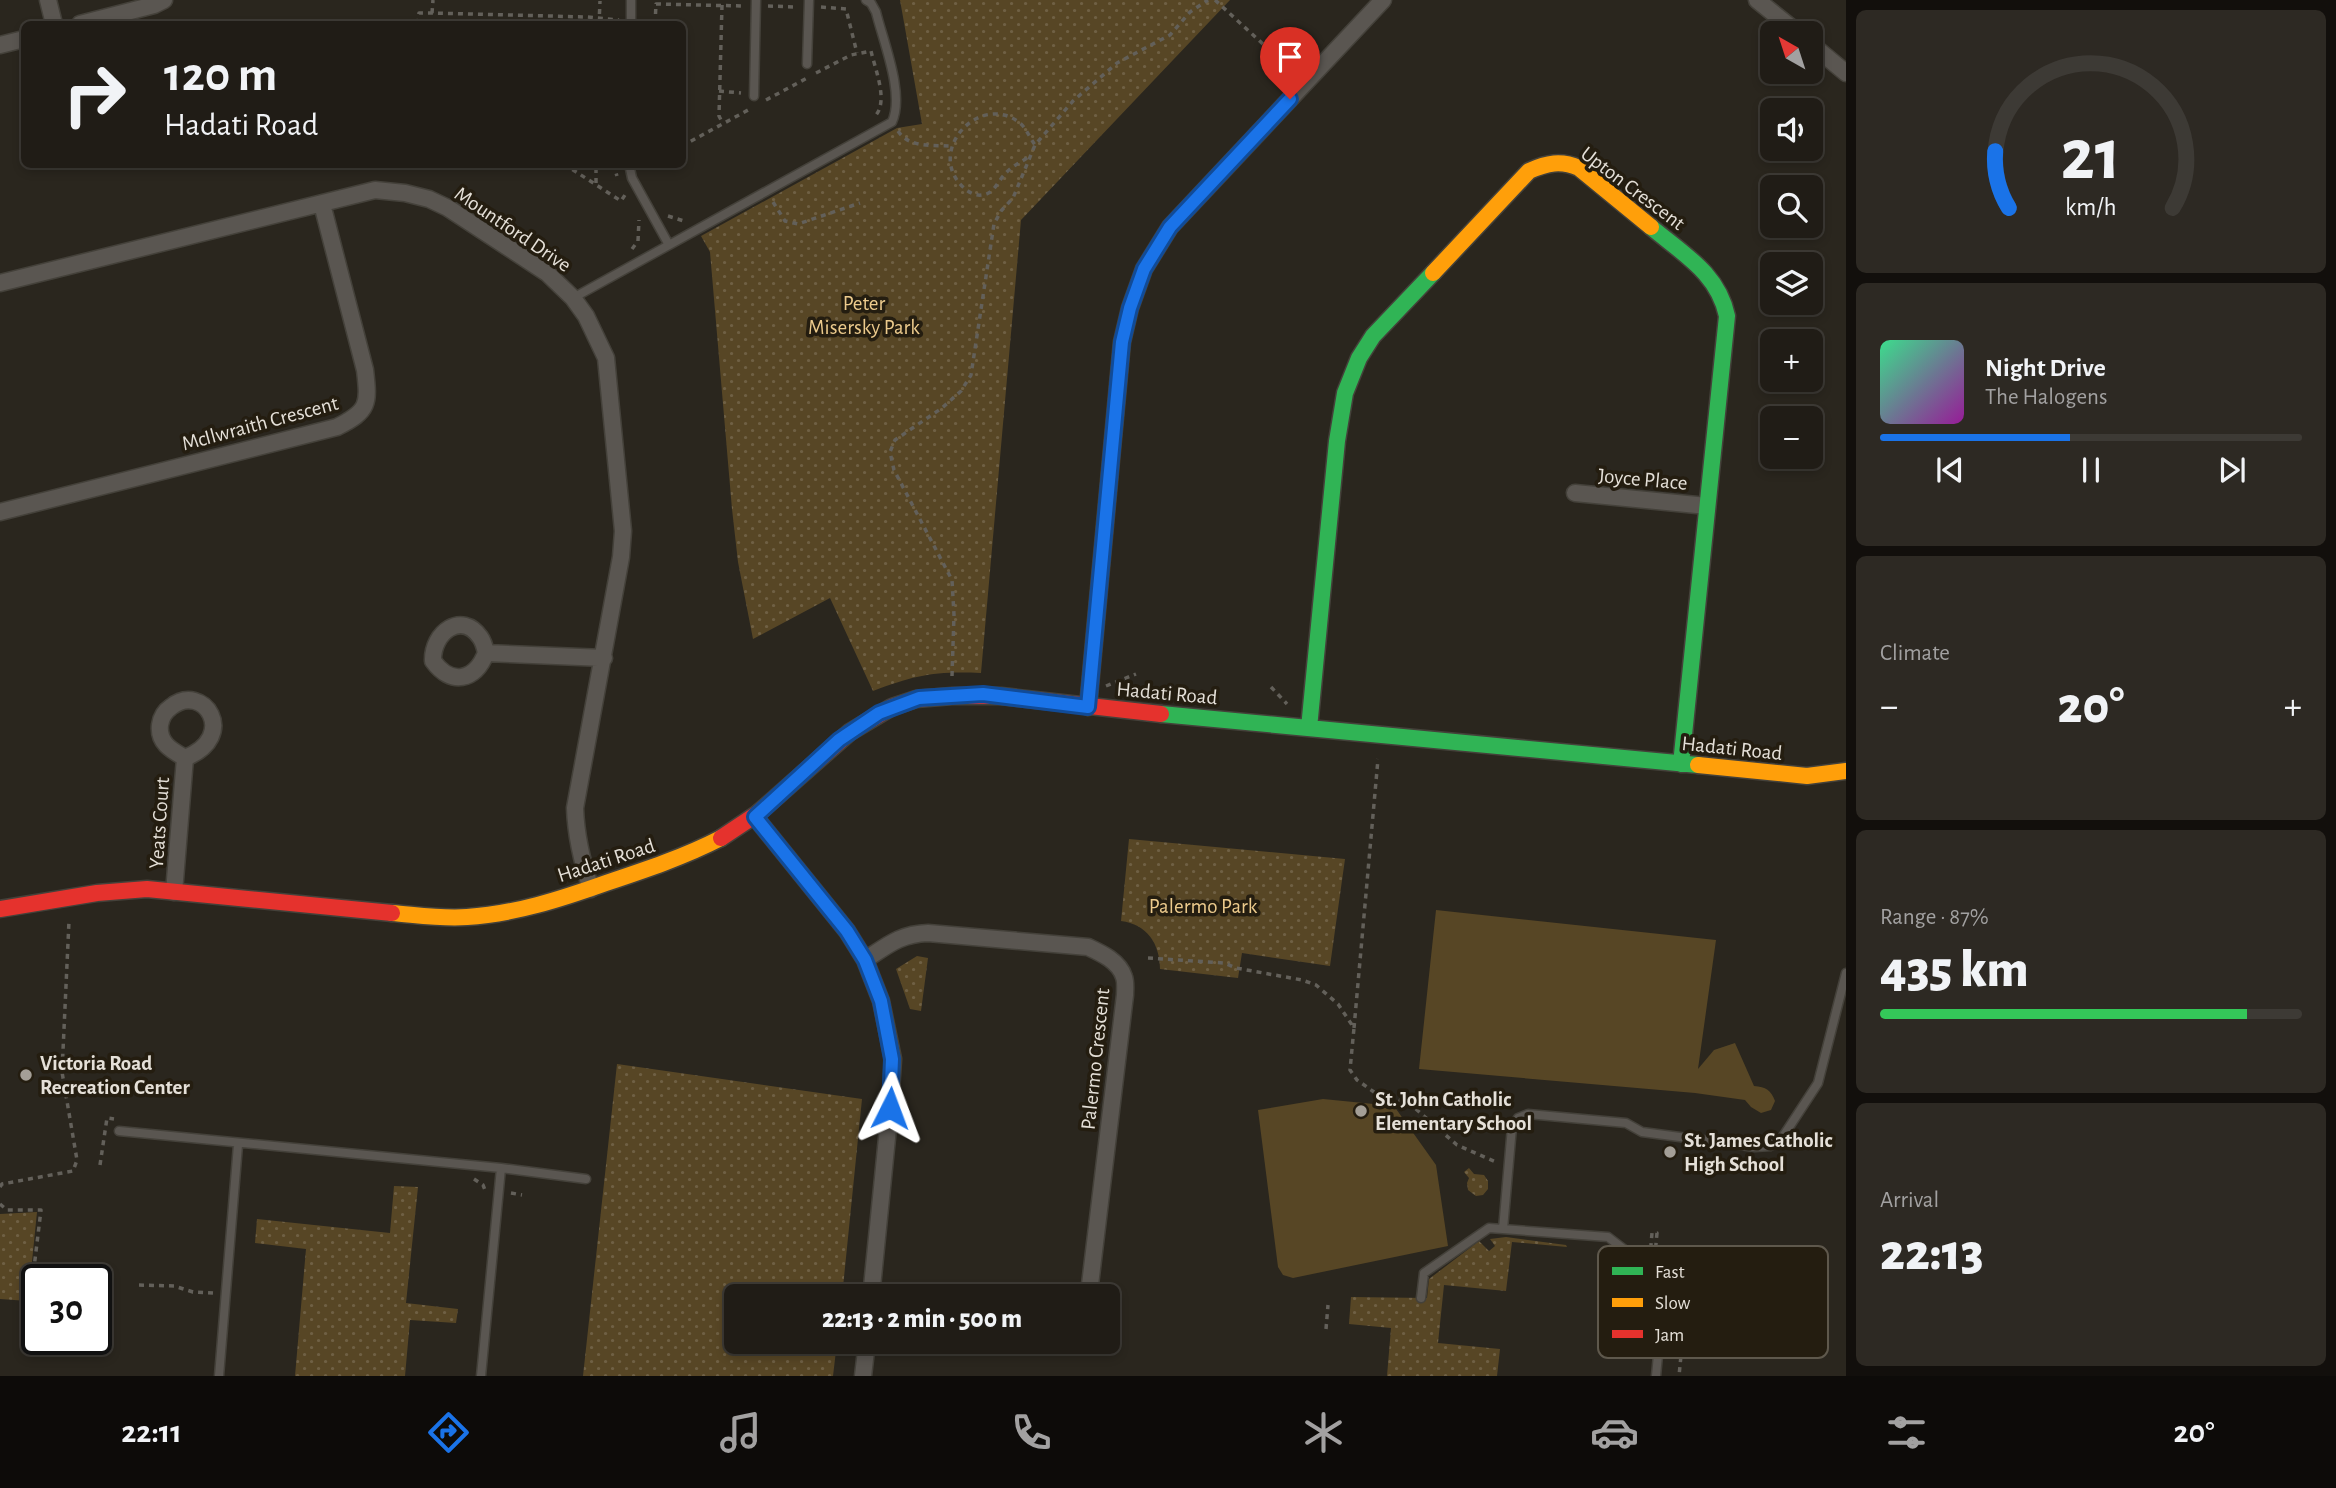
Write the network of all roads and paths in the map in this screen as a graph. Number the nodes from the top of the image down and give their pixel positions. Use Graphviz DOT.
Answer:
graph roads {
  1 [pos="48,0"];
  2 [pos="164,0"];
  3 [pos="433,0"];
  4 [pos="631,0"];
  5 [pos="756,0"];
  6 [pos="808,0"];
  7 [pos="866,0"];
  8 [pos="1208,0"];
  9 [pos="1215,0"];
  10 [pos="1383,0"];
  11 [pos="1757,0"];
  12 [pos="600,1"];
  13 [pos="656,4"];
  14 [pos="722,5"];
  15 [pos="432,13"];
  16 [pos="531,16"];
  17 [pos="618,20"];
  18 [pos="53,21"];
  19 [pos="92,21"];
  20 [pos="418,21"];
  21 [pos="531,21"];
  22 [pos="597,21"];
  23 [pos="599,21"];
  24 [pos="608,21"];
  25 [pos="631,21"];
  26 [pos="655,21"];
  27 [pos="1783,21"];
  28 [pos="21,40"];
  29 [pos="0,45"];
  30 [pos="1824,55"];
  31 [pos="807,64"];
  32 [pos="1288,67"];
  33 [pos="1846,73"];
  34 [pos="754,96"];
  35 [pos="763,102"];
  36 [pos="753,107"];
  37 [pos="873,118"];
  38 [pos="892,122"];
  39 [pos="723,124"];
  40 [pos="686,144"];
  41 [pos="1035,145"];
  42 [pos="950,146"];
  43 [pos="1029,157"];
  44 [pos="570,168"];
  45 [pos="596,168"];
  46 [pos="614,168"];
  47 [pos="630,168"];
  48 [pos="618,180"];
  49 [pos="596,185"];
  50 [pos="621,187"];
  51 [pos="767,191"];
  52 [pos="625,195"];
  53 [pos="630,203"];
  54 [pos="860,203"];
  55 [pos="322,204"];
  56 [pos="634,211"];
  57 [pos="664,214"];
  58 [pos="684,221"];
  59 [pos="669,245"];
  60 [pos="625,253"];
  61 [pos="0,283"];
  62 [pos="573,298"];
  63 [pos="1575,493"];
  64 [pos="1707,506"];
  65 [pos="0,512"];
  66 [pos="486,653"];
  67 [pos="604,658"];
  68 [pos="952,672"];
  69 [pos="1136,674"];
  70 [pos="1090,685"];
  71 [pos="1271,687"];
  72 [pos="1287,704"];
  73 [pos="1088,707"];
  74 [pos="1309,727"];
  75 [pos="185,758"];
  76 [pos="1378,759"];
  77 [pos="1681,764"];
  78 [pos="1846,771"];
  79 [pos="755,817"];
  80 [pos="591,889"];
  81 [pos="174,892"];
  82 [pos="0,909"];
  83 [pos="69,921"];
  84 [pos="1148,958"];
  85 [pos="865,960"];
  86 [pos="1846,973"];
  87 [pos="1354,1028"];
  88 [pos="119,1131"];
  89 [pos="238,1144"];
  90 [pos="1509,1166"];
  91 [pos="501,1168"];
  92 [pos="586,1179"];
  93 [pos="0,1187"];
  94 [pos="506,1192"];
  95 [pos="522,1195"];
  96 [pos="0,1204"];
  97 [pos="1503,1229"];
  98 [pos="1620,1246"];
  99 [pos="1651,1246"];
  100 [pos="1656,1246"];
  101 [pos="34,1264"];
  102 [pos="872,1284"];
  103 [pos="1090,1284"];
  104 [pos="139,1285"];
  105 [pos="218,1293"];
  106 [pos="1421,1298"];
  107 [pos="1328,1306"];
  108 [pos="1326,1329"];
  109 [pos="866,1354"];
  110 [pos="1658,1358"];
  111 [pos="1681,1358"];
  112 [pos="219,1376"];
  113 [pos="481,1376"];
  114 [pos="863,1376"];
  115 [pos="1656,1376"];
  116 [pos="1679,1376"];
  1 -- 18 [label="street"];
  2 -- 19 [label="street"];
  3 -- 15 [label="path"];
  4 -- 25 [label="lane"];
  5 -- 34 [label="lane"];
  6 -- 31 [label="lane"];
  7 -- 38 [label="lane"];
  8 -- 41 [label="path"];
  9 -- 32 [label="path"];
  10 -- 70 [label="street"];
  11 -- 27 [label="street"];
  12 -- 23 [label="path"];
  13 -- 26 [label="path"];
  14 -- 39 [label="path"];
  15 -- 16 [label="path"];
  15 -- 20 [label="path"];
  16 -- 21 [label="path"];
  16 -- 22 [label="path"];
  17 -- 24 [label="path"];
  28 -- 29 [label="street"];
  30 -- 33 [label="street"];
  35 -- 37 [label="path"];
  36 -- 39 [label="path"];
  38 -- 42 [label="path"];
  38 -- 51 [label="lane"];
  39 -- 40 [label="path"];
  41 -- 42 [label="path"];
  41 -- 43 [label="path"];
  42 -- 43 [label="path"];
  43 -- 68 [label="path"];
  44 -- 49 [label="path"];
  45 -- 49 [label="path"];
  46 -- 48 [label="path"];
  47 -- 59 [label="lane"];
  49 -- 52 [label="path"];
  50 -- 52 [label="path"];
  51 -- 54 [label="path"];
  51 -- 59 [label="lane"];
  52 -- 53 [label="path"];
  55 -- 61 [label="street, Mountford Drive"];
  55 -- 62 [label="street, Mountford Drive"];
  55 -- 65 [label="street, McIlwraith Crescent"];
  56 -- 60 [label="path"];
  57 -- 58 [label="path"];
  59 -- 62 [label="lane"];
  62 -- 67 [label="street, Mountford Drive"];
  63 -- 64 [label="street, Joyce Place"];
  64 -- 74 [label="street, Upton Crescent"];
  64 -- 77 [label="street, Upton Crescent"];
  66 -- 67 [label="street"];
  67 -- 80 [label="street, Mountford Drive"];
  69 -- 70 [label="path"];
  70 -- 73 [label="street"];
  71 -- 72 [label="path"];
  73 -- 74 [label="street, Hadati Road"];
  73 -- 79 [label="street, Hadati Road"];
  74 -- 77 [label="street, Hadati Road"];
  75 -- 81 [label="street, Yeats Court"];
  76 -- 87 [label="path"];
  77 -- 78 [label="street, Hadati Road"];
  79 -- 80 [label="street, Hadati Road"];
  79 -- 85 [label="street"];
  80 -- 81 [label="street, Hadati Road"];
  81 -- 82 [label="street, Hadati Road"];
  83 -- 93 [label="path"];
  84 -- 87 [label="path"];
  85 -- 102 [label="street"];
  85 -- 103 [label="street, Palermo Crescent"];
  86 -- 90 [label="lane"];
  87 -- 90 [label="path"];
  88 -- 89 [label="lane"];
  89 -- 91 [label="lane"];
  89 -- 112 [label="lane"];
  90 -- 97 [label="lane"];
  91 -- 92 [label="lane"];
  91 -- 113 [label="lane"];
  94 -- 95 [label="path"];
  96 -- 101 [label="path"];
  97 -- 98 [label="lane"];
  97 -- 106 [label="lane"];
  99 -- 100 [label="path"];
  104 -- 105 [label="path"];
  107 -- 108 [label="path"];
  109 -- 114 [label="street"];
  110 -- 115 [label="lane"];
  111 -- 116 [label="path"];
}
